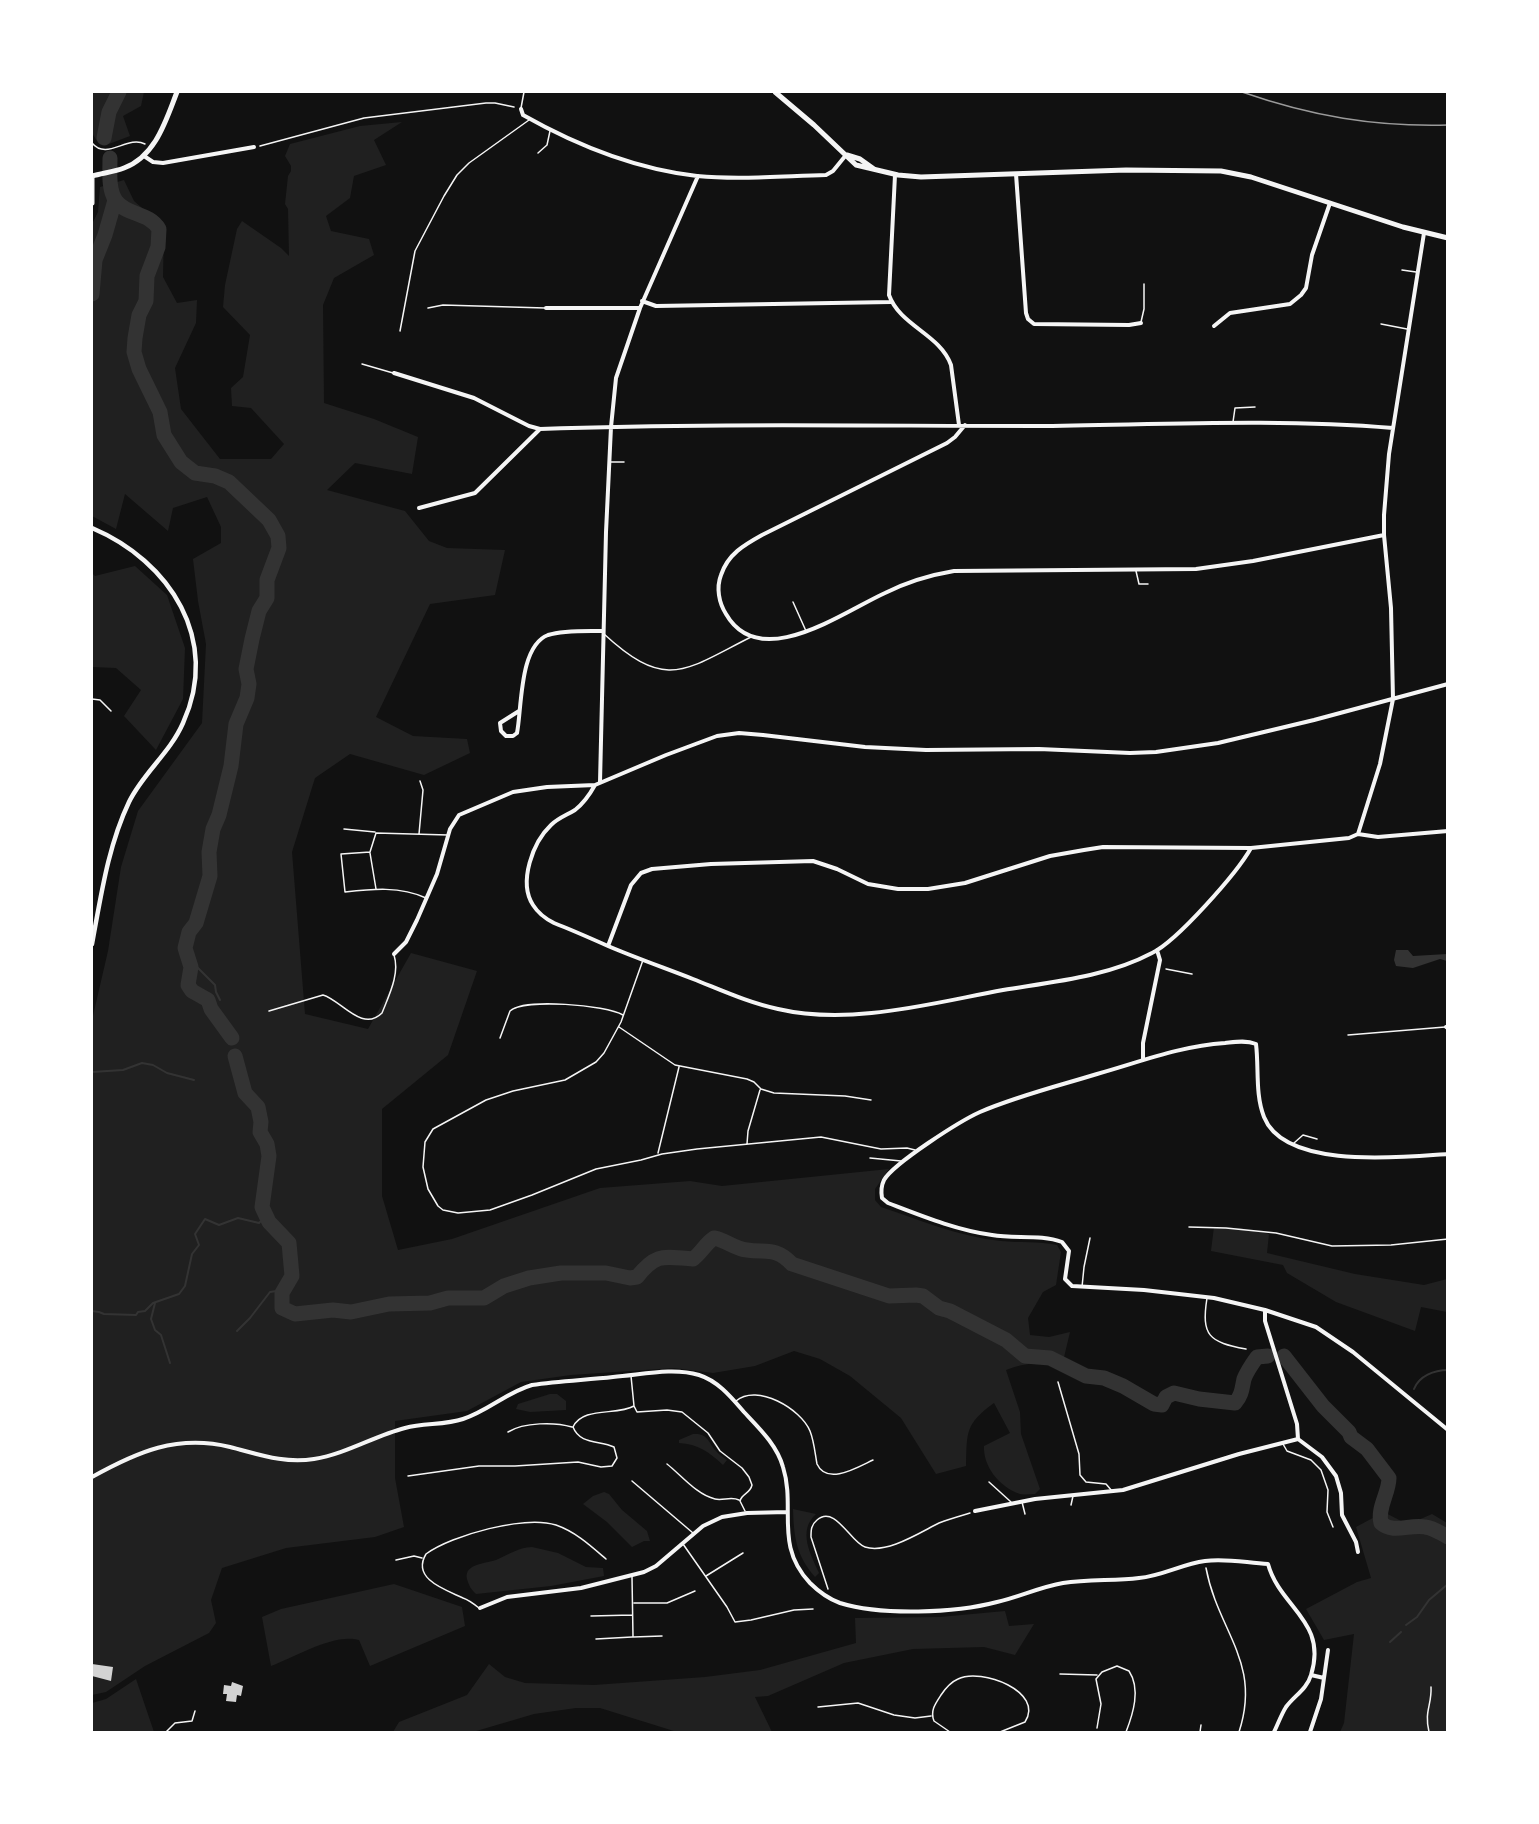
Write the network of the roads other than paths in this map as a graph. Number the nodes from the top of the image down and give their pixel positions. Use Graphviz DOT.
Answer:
graph roads {
  1 [pos="177,92"];
  2 [pos="524,92"];
  3 [pos="775,92"];
  4 [pos="521,109"];
  5 [pos="530,119"];
  6 [pos="550,130"];
  7 [pos="254,147"];
  8 [pos="538,153"];
  9 [pos="144,155"];
  10 [pos="847,155"];
  11 [pos="1016,174"];
  12 [pos="894,175"];
  13 [pos="698,176"];
  14 [pos="92,177"];
  15 [pos="92,203"];
  16 [pos="1330,203"];
  17 [pos="1424,233"];
  18 [pos="1448,238"];
  19 [pos="1402,270"];
  20 [pos="1417,272"];
  21 [pos="1144,284"];
  22 [pos="642,301"];
  23 [pos="891,302"];
  24 [pos="428,308"];
  25 [pos="546,308"];
  26 [pos="640,308"];
  27 [pos="1141,322"];
  28 [pos="1381,324"];
  29 [pos="1214,326"];
  30 [pos="1408,329"];
  31 [pos="400,331"];
  32 [pos="362,364"];
  33 [pos="394,373"];
  34 [pos="1255,407"];
  35 [pos="1233,423"];
  36 [pos="959,425"];
  37 [pos="965,425"];
  38 [pos="610,427"];
  39 [pos="1393,428"];
  40 [pos="540,429"];
  41 [pos="609,462"];
  42 [pos="624,462"];
  43 [pos="419,508"];
  44 [pos="92,528"];
  45 [pos="1384,535"];
  46 [pos="1136,571"];
  47 [pos="1148,584"];
  48 [pos="793,602"];
  49 [pos="603,632"];
  50 [pos="806,632"];
  51 [pos="753,637"];
  52 [pos="1448,684"];
  53 [pos="92,699"];
  54 [pos="1393,699"];
  55 [pos="111,711"];
  56 [pos="519,711"];
  57 [pos="420,781"];
  58 [pos="600,782"];
  59 [pos="595,785"];
  60 [pos="344,829"];
  61 [pos="1448,831"];
  62 [pos="376,832"];
  63 [pos="1358,834"];
  64 [pos="419,835"];
  65 [pos="448,835"];
  66 [pos="1251,848"];
  67 [pos="370,852"];
  68 [pos="376,889"];
  69 [pos="426,899"];
  70 [pos="92,944"];
  71 [pos="608,946"];
  72 [pos="1157,950"];
  73 [pos="394,954"];
  74 [pos="644,960"];
  75 [pos="269,1011"];
  76 [pos="624,1016"];
  77 [pos="618,1026"];
  78 [pos="1447,1028"];
  79 [pos="1348,1035"];
  80 [pos="500,1038"];
  81 [pos="1143,1059"];
  82 [pos="679,1066"];
  83 [pos="761,1089"];
  84 [pos="871,1100"];
  85 [pos="1317,1139"];
  86 [pos="747,1144"];
  87 [pos="1294,1144"];
  88 [pos="919,1151"];
  89 [pos="1448,1154"];
  90 [pos="658,1155"];
  91 [pos="870,1158"];
  92 [pos="904,1162"];
  93 [pos="1189,1227"];
  94 [pos="1090,1238"];
  95 [pos="1448,1239"];
  96 [pos="1082,1287"];
  97 [pos="1207,1297"];
  98 [pos="1265,1310"];
  99 [pos="1246,1349"];
  100 [pos="631,1376"];
  101 [pos="1058,1382"];
  102 [pos="736,1402"];
  103 [pos="634,1406"];
  104 [pos="573,1427"];
  105 [pos="1448,1431"];
  106 [pos="508,1432"];
  107 [pos="1298,1439"];
  108 [pos="1283,1443"];
  109 [pos="873,1460"];
  110 [pos="667,1464"];
  111 [pos="408,1476"];
  112 [pos="92,1477"];
  113 [pos="632,1481"];
  114 [pos="989,1482"];
  115 [pos="1113,1492"];
  116 [pos="1073,1495"];
  117 [pos="740,1501"];
  118 [pos="1021,1501"];
  119 [pos="1012,1503"];
  120 [pos="1071,1505"];
  121 [pos="975,1511"];
  122 [pos="787,1512"];
  123 [pos="747,1513"];
  124 [pos="1025,1514"];
  125 [pos="1333,1527"];
  126 [pos="694,1534"];
  127 [pos="682,1544"];
  128 [pos="1358,1552"];
  129 [pos="743,1553"];
  130 [pos="423,1559"];
  131 [pos="606,1559"];
  132 [pos="396,1560"];
  133 [pos="632,1576"];
  134 [pos="705,1576"];
  135 [pos="695,1591"];
  136 [pos="633,1603"];
  137 [pos="480,1608"];
  138 [pos="813,1609"];
  139 [pos="633,1615"];
  140 [pos="591,1616"];
  141 [pos="662,1636"];
  142 [pos="633,1637"];
  143 [pos="596,1639"];
  144 [pos="1328,1650"];
  145 [pos="1060,1674"];
  146 [pos="1098,1675"];
  147 [pos="1311,1675"];
  148 [pos="1324,1678"];
  149 [pos="818,1707"];
  150 [pos="195,1711"];
  151 [pos="932,1716"];
  152 [pos="1201,1725"];
  153 [pos="1097,1728"];
  154 [pos="166,1732"];
  155 [pos="950,1732"];
  156 [pos="1000,1732"];
  157 [pos="1126,1732"];
  158 [pos="1200,1732"];
  159 [pos="1274,1732"];
  160 [pos="1310,1732"];
  1 -- 9 [label="main road"];
  2 -- 4 [label="lane"];
  3 -- 10 [label="main road"];
  4 -- 5 [label="street"];
  5 -- 6 [label="street"];
  5 -- 31 [label="lane"];
  6 -- 8 [label="lane"];
  6 -- 13 [label="street"];
  7 -- 9 [label="street"];
  9 -- 14 [label="main road"];
  10 -- 12 [label="main road"];
  10 -- 13 [label="street"];
  11 -- 12 [label="main road"];
  11 -- 16 [label="main road"];
  11 -- 27 [label="street"];
  12 -- 23 [label="street"];
  13 -- 22 [label="street"];
  14 -- 15 [label="main road"];
  16 -- 17 [label="main road"];
  16 -- 29 [label="street"];
  17 -- 18 [label="main road"];
  17 -- 20 [label="street"];
  19 -- 20 [label="lane"];
  20 -- 30 [label="street"];
  21 -- 27 [label="lane"];
  22 -- 23 [label="street"];
  22 -- 26 [label="street"];
  23 -- 36 [label="street"];
  24 -- 25 [label="lane"];
  25 -- 26 [label="street"];
  26 -- 38 [label="street"];
  28 -- 30 [label="lane"];
  30 -- 39 [label="street"];
  32 -- 33 [label="lane"];
  33 -- 40 [label="street"];
  34 -- 35 [label="lane"];
  35 -- 37 [label="street"];
  35 -- 39 [label="street"];
  36 -- 37 [label="street"];
  36 -- 38 [label="street"];
  37 -- 51 [label="street"];
  38 -- 40 [label="street"];
  38 -- 41 [label="street"];
  39 -- 45 [label="street"];
  40 -- 43 [label="street"];
  41 -- 42 [label="lane"];
  41 -- 49 [label="street"];
  44 -- 70 [label="street"];
  45 -- 46 [label="street"];
  45 -- 54 [label="street"];
  46 -- 47 [label="lane"];
  46 -- 50 [label="street"];
  48 -- 50 [label="lane"];
  49 -- 51 [label="lane"];
  49 -- 56 [label="street"];
  49 -- 58 [label="street"];
  50 -- 51 [label="street"];
  52 -- 54 [label="street"];
  53 -- 55 [label="lane"];
  54 -- 58 [label="street"];
  54 -- 63 [label="street"];
  56 -- 56 [label="street"];
  57 -- 64 [label="lane"];
  58 -- 59 [label="street"];
  59 -- 65 [label="street"];
  59 -- 71 [label="street"];
  60 -- 62 [label="lane"];
  61 -- 63 [label="street"];
  62 -- 64 [label="lane"];
  62 -- 67 [label="lane"];
  63 -- 66 [label="street"];
  64 -- 65 [label="lane"];
  65 -- 69 [label="street"];
  66 -- 71 [label="street"];
  66 -- 72 [label="street"];
  67 -- 68 [label="lane"];
  67 -- 68 [label="lane"];
  68 -- 69 [label="lane"];
  69 -- 73 [label="street"];
  71 -- 74 [label="street"];
  72 -- 74 [label="street"];
  72 -- 81 [label="street"];
  73 -- 75 [label="lane"];
  74 -- 76 [label="lane"];
  76 -- 77 [label="lane"];
  76 -- 80 [label="lane"];
  77 -- 82 [label="lane"];
  77 -- 90 [label="lane"];
  78 -- 79 [label="lane"];
  81 -- 87 [label="street"];
  81 -- 88 [label="street"];
  82 -- 83 [label="lane"];
  82 -- 90 [label="lane"];
  83 -- 84 [label="lane"];
  83 -- 86 [label="lane"];
  85 -- 87 [label="lane"];
  86 -- 88 [label="lane"];
  86 -- 90 [label="lane"];
  87 -- 89 [label="street"];
  88 -- 92 [label="street"];
  91 -- 92 [label="lane"];
  92 -- 96 [label="street"];
  93 -- 95 [label="lane"];
  94 -- 96 [label="lane"];
  96 -- 97 [label="street"];
  97 -- 98 [label="street"];
  97 -- 99 [label="lane"];
  98 -- 105 [label="street"];
  98 -- 107 [label="street"];
  100 -- 102 [label="street"];
  100 -- 103 [label="lane"];
  100 -- 112 [label="street"];
  101 -- 115 [label="lane"];
  102 -- 109 [label="lane"];
  102 -- 122 [label="street"];
  103 -- 104 [label="lane"];
  103 -- 117 [label="lane"];
  104 -- 106 [label="lane"];
  104 -- 111 [label="lane"];
  107 -- 108 [label="street"];
  107 -- 128 [label="street"];
  108 -- 115 [label="street"];
  108 -- 125 [label="lane"];
  110 -- 117 [label="lane"];
  113 -- 126 [label="lane"];
  114 -- 119 [label="lane"];
  115 -- 116 [label="street"];
  116 -- 118 [label="street"];
  116 -- 120 [label="lane"];
  117 -- 123 [label="lane"];
  118 -- 119 [label="street"];
  118 -- 124 [label="lane"];
  119 -- 121 [label="street"];
  122 -- 123 [label="street"];
  122 -- 147 [label="street"];
  123 -- 126 [label="street"];
  126 -- 127 [label="street"];
  127 -- 133 [label="street"];
  127 -- 134 [label="lane"];
  129 -- 134 [label="lane"];
  130 -- 131 [label="lane"];
  130 -- 132 [label="lane"];
  130 -- 137 [label="lane"];
  133 -- 136 [label="lane"];
  133 -- 137 [label="street"];
  134 -- 138 [label="lane"];
  135 -- 136 [label="lane"];
  136 -- 139 [label="lane"];
  139 -- 140 [label="lane"];
  139 -- 142 [label="lane"];
  141 -- 142 [label="lane"];
  142 -- 143 [label="lane"];
  144 -- 148 [label="street"];
  145 -- 146 [label="lane"];
  146 -- 153 [label="lane"];
  146 -- 157 [label="lane"];
  147 -- 148 [label="street"];
  147 -- 159 [label="street"];
  148 -- 160 [label="street"];
  149 -- 151 [label="lane"];
  150 -- 154 [label="lane"];
  151 -- 155 [label="lane"];
  151 -- 156 [label="lane"];
  152 -- 158 [label="lane"];
}
